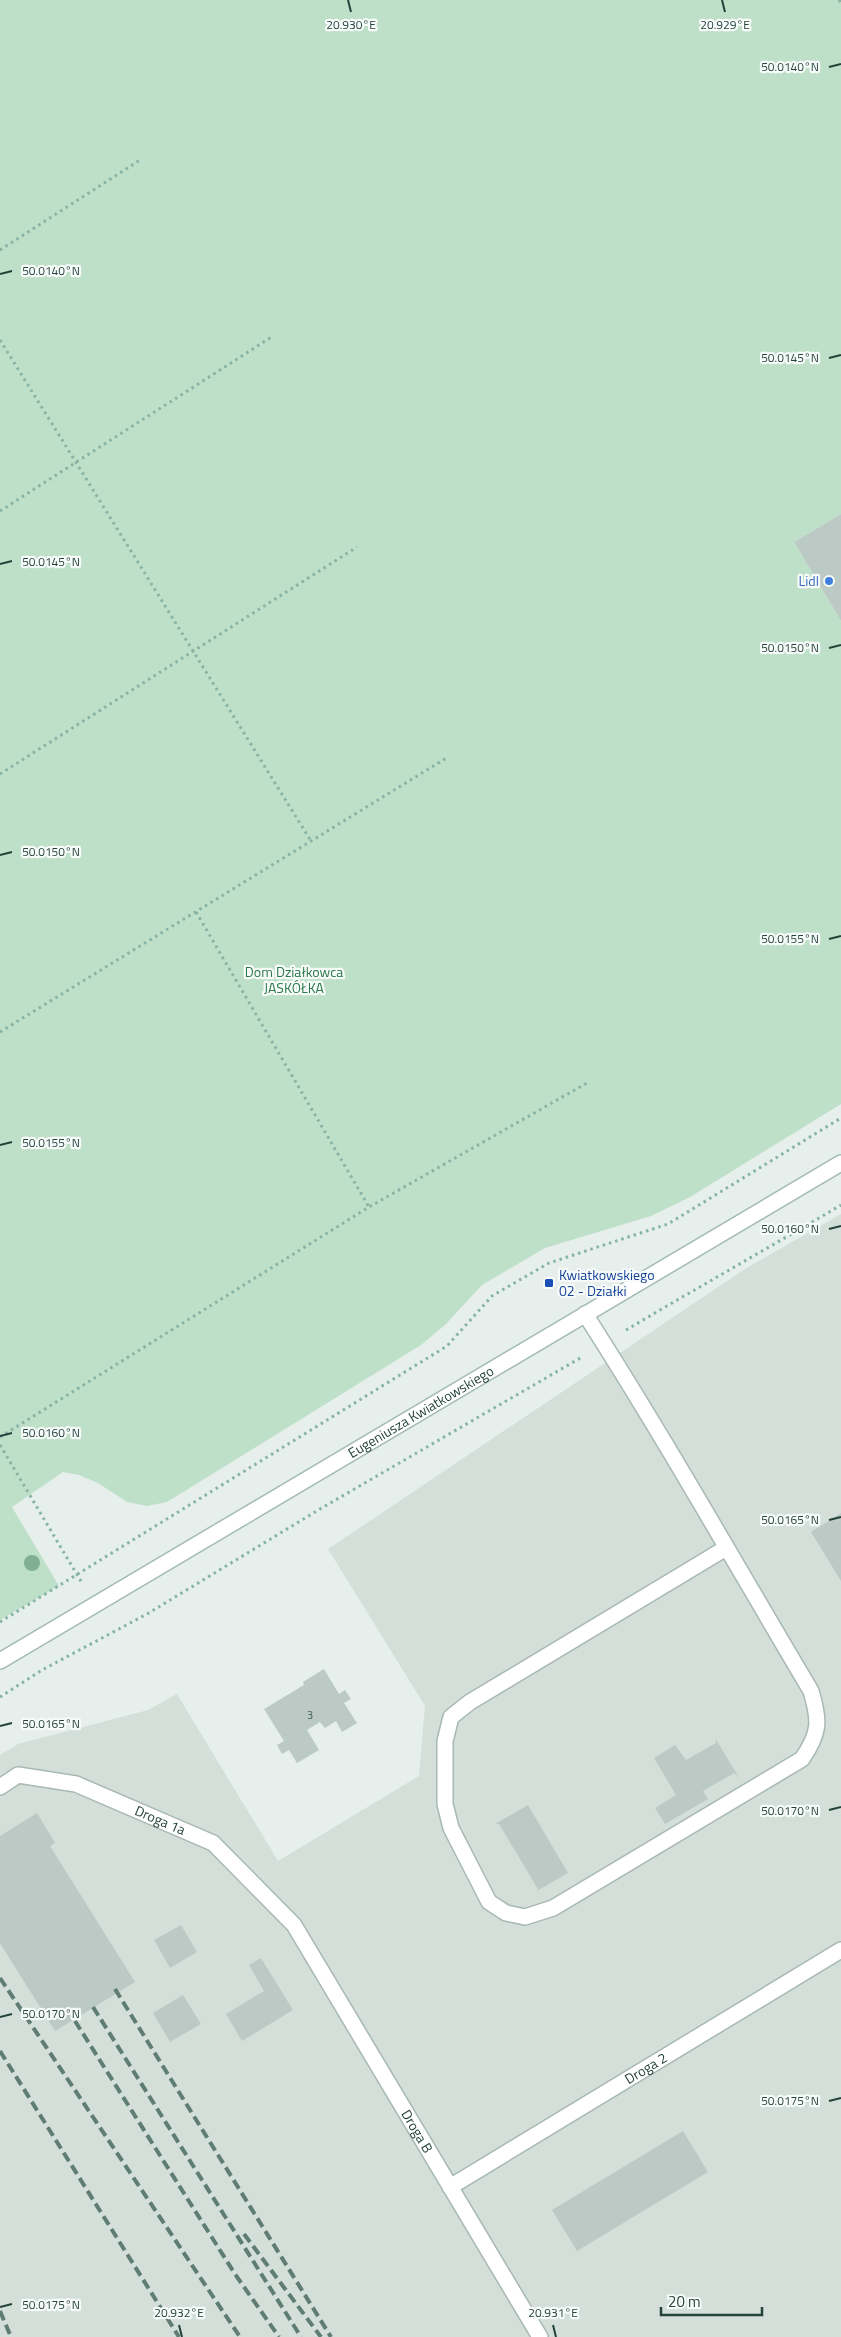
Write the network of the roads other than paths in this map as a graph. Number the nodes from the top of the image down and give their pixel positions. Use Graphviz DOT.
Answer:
graph roads {
  1 [pos="841,1163"];
  2 [pos="585,1314"];
  3 [pos="726,1548"];
  4 [pos="0,1661"];
  5 [pos="0,1787"];
  6 [pos="294,1925"];
  7 [pos="841,1950"];
  8 [pos="450,2187"];
  9 [pos="540,2337"];
  1 -- 2 [label="main road, Eugeniusza Kwiatkowskiego"];
  2 -- 3 [label="main road"];
  2 -- 4 [label="main road, Eugeniusza Kwiatkowskiego"];
  3 -- 3 [label="main road"];
  5 -- 6 [label="main road, Droga 1a"];
  6 -- 8 [label="main road, Droga B"];
  7 -- 8 [label="main road, Droga 2"];
  8 -- 9 [label="main road, Droga B"];
}
